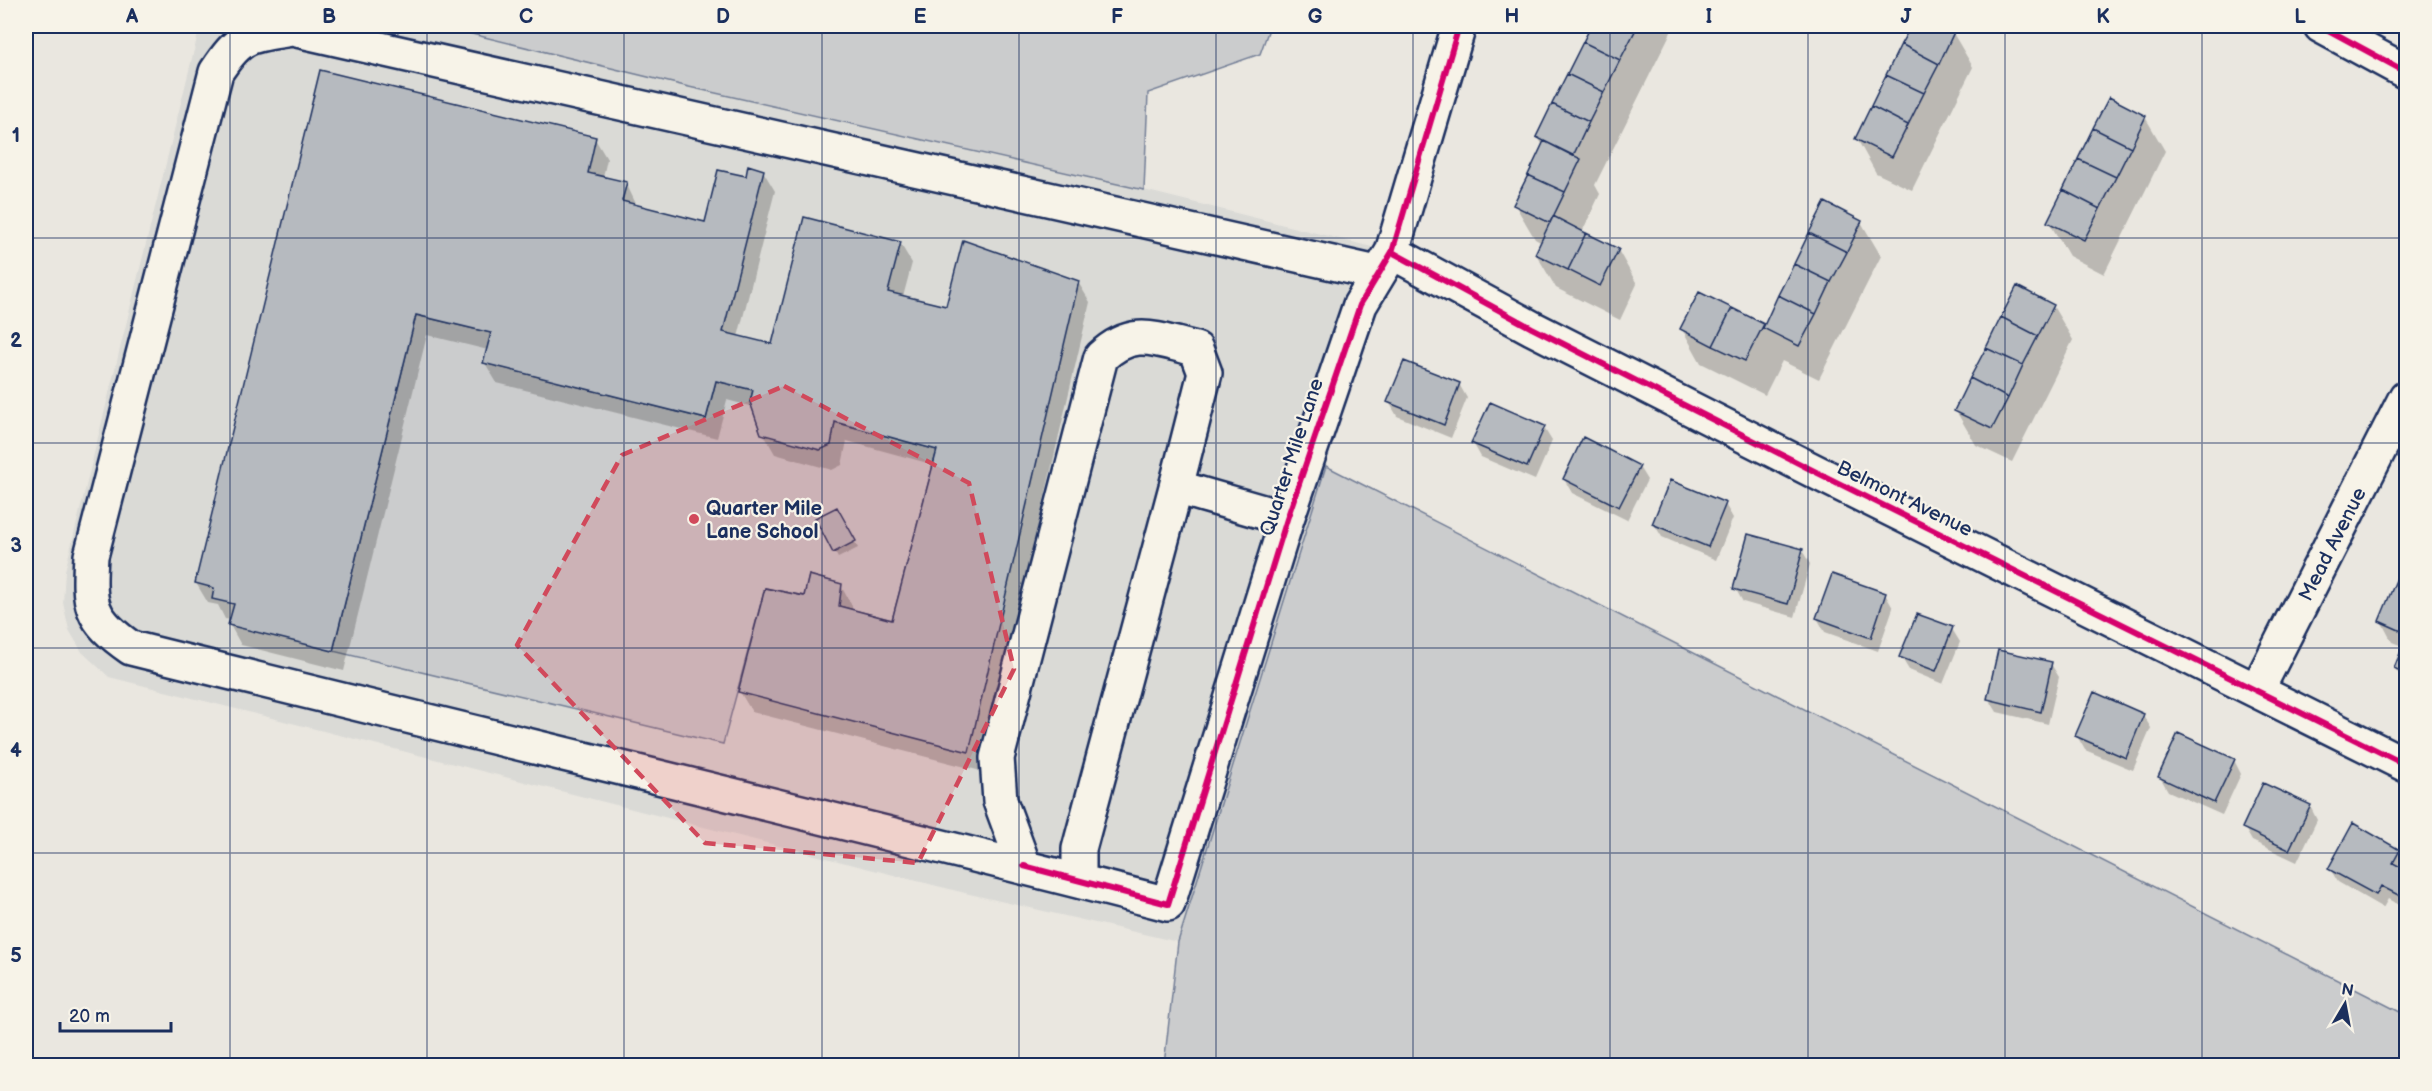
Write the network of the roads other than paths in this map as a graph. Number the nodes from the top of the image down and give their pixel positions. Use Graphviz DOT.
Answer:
graph roads {
  1 [pos="1458,26"];
  2 [pos="2321,26"];
  3 [pos="2406,72"];
  4 [pos="1385,262"];
  5 [pos="2406,397"];
  6 [pos="1176,487"];
  7 [pos="1287,519"];
  8 [pos="2258,690"];
  9 [pos="2406,765"];
  10 [pos="1024,866"];
  11 [pos="1079,881"];
  12 [pos="1168,904"];
  1 -- 4 [label="street, Quarter Mile Lane"];
  2 -- 3 [label="street"];
  4 -- 7 [label="street, Quarter Mile Lane"];
  4 -- 8 [label="street, Belmont Avenue"];
  4 -- 10 [label="street, Belmont Avenue"];
  5 -- 8 [label="street, Mead Avenue"];
  6 -- 7 [label="street"];
  6 -- 10 [label="street"];
  6 -- 11 [label="street"];
  7 -- 12 [label="street, Quarter Mile Lane"];
  8 -- 9 [label="street, Belmont Avenue"];
  10 -- 11 [label="street, Belmont Avenue"];
  11 -- 12 [label="street, Belmont Avenue"];
}
